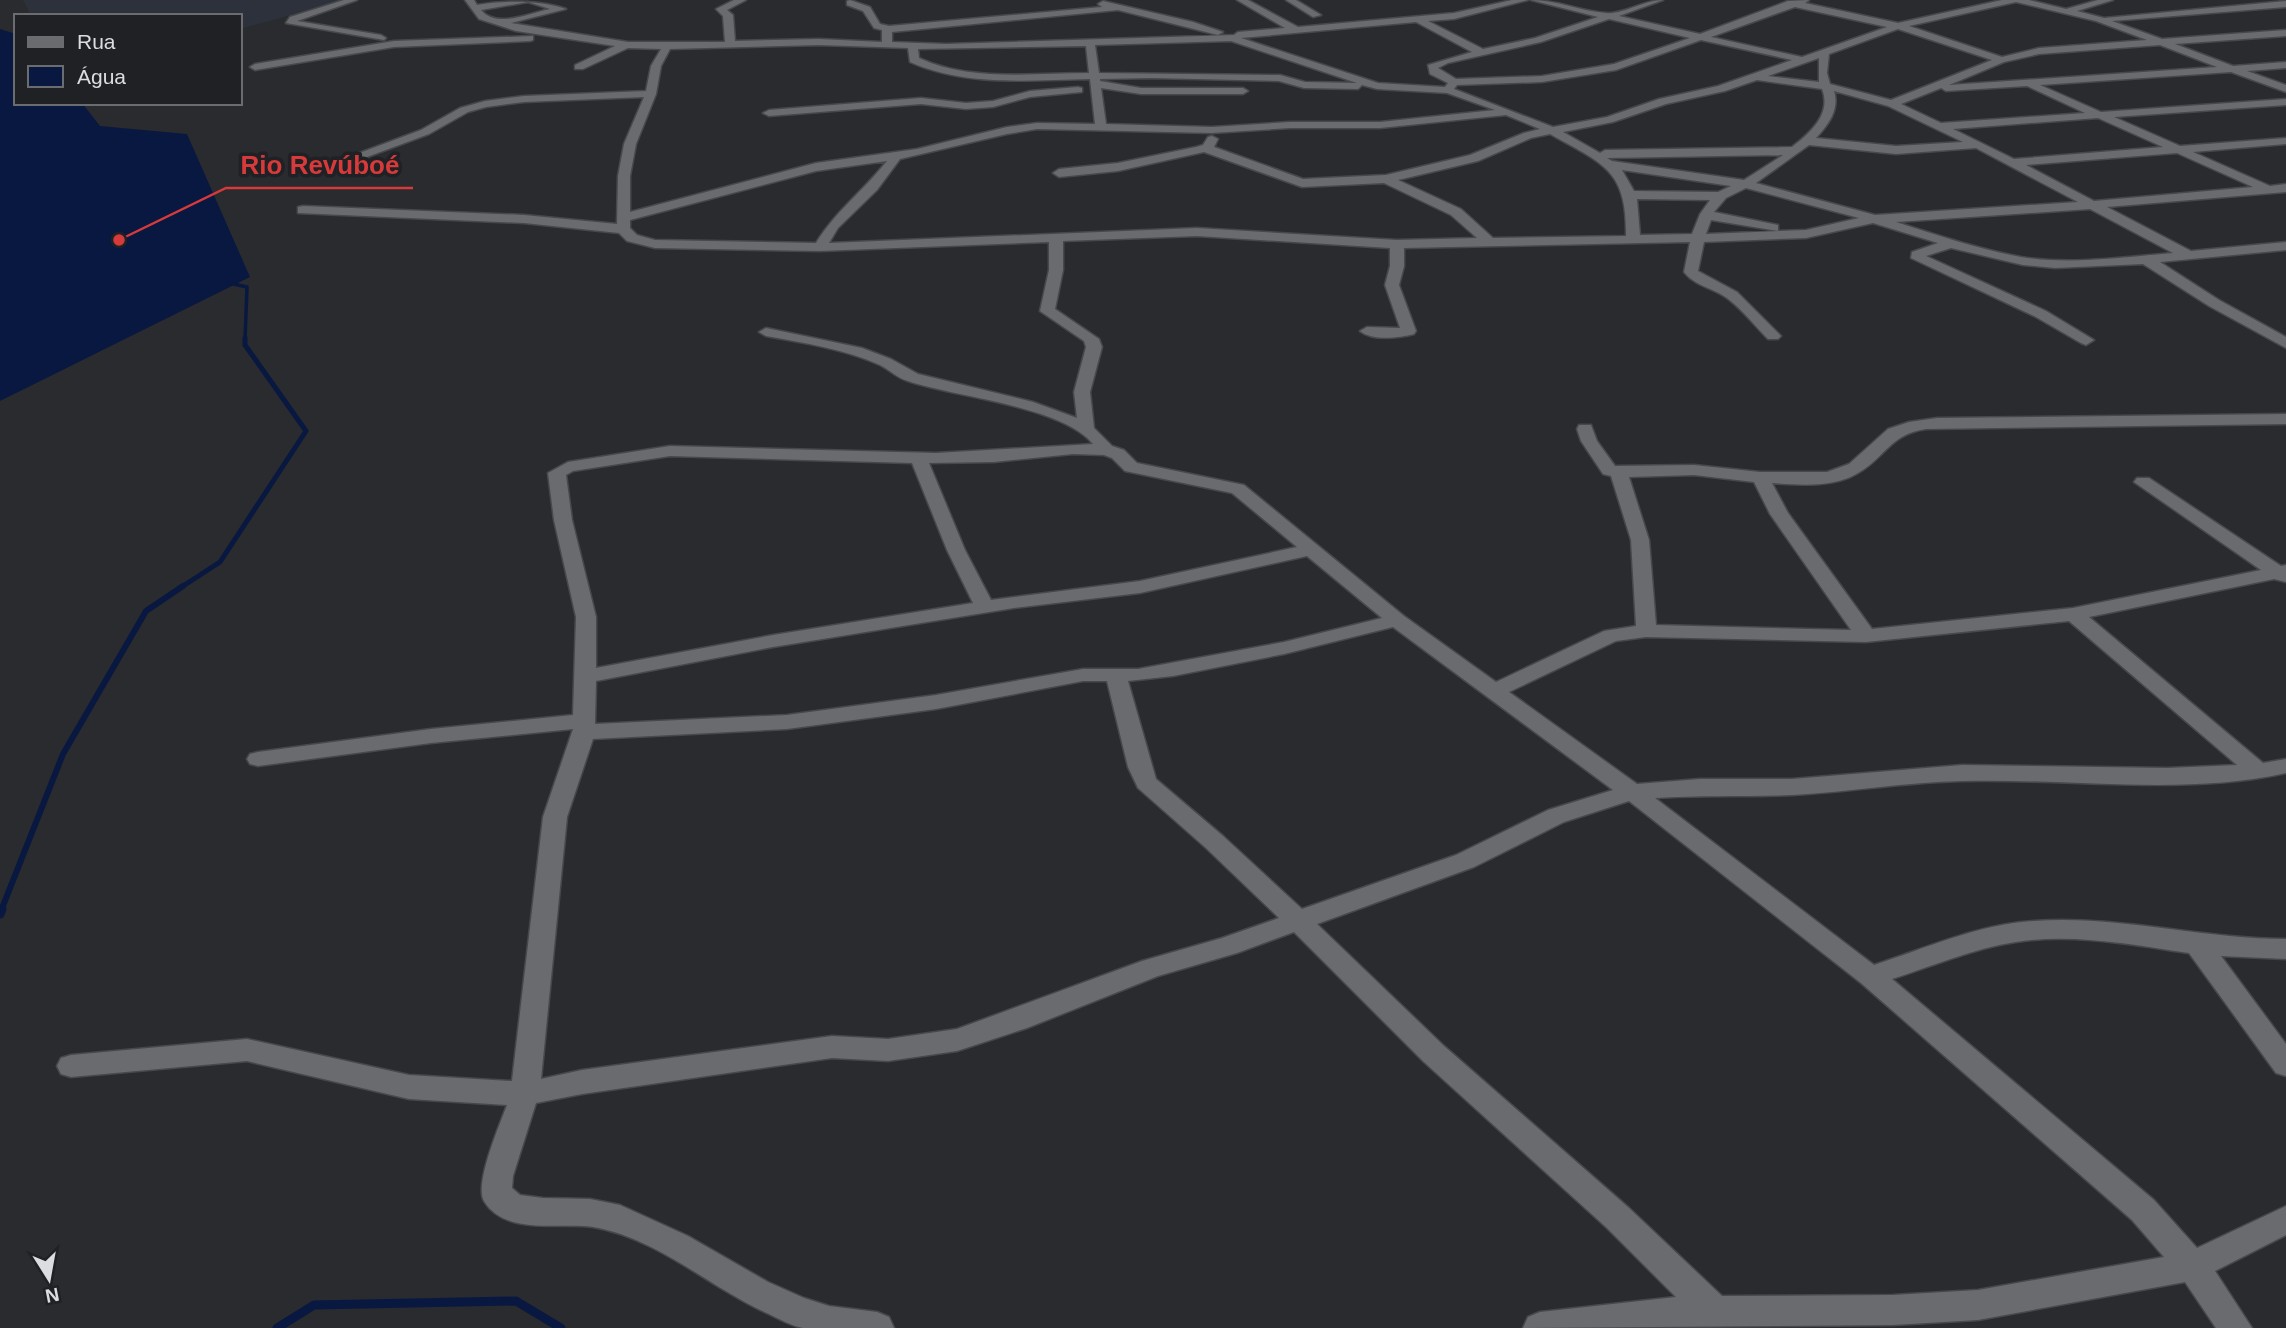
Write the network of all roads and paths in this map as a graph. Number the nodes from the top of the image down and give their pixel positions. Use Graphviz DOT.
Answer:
graph roads {
  1 [pos="353,0"];
  2 [pos="525,0"];
  3 [pos="531,0"];
  4 [pos="742,0"];
  5 [pos="1089,0"];
  6 [pos="1244,0"];
  7 [pos="1290,0"];
  8 [pos="1524,0"];
  9 [pos="1535,0"];
  10 [pos="1659,0"];
  11 [pos="1776,0"];
  12 [pos="1805,0"];
  13 [pos="2015,0"];
  14 [pos="2109,0"];
  15 [pos="2256,0"];
  16 [pos="850,3"];
  17 [pos="471,4"];
  18 [pos="1794,4"];
  19 [pos="2286,4"];
  20 [pos="2272,5"];
  21 [pos="1929,6"];
  22 [pos="1117,8"];
  23 [pos="2286,10"];
  24 [pos="2065,11"];
  25 [pos="1953,13"];
  26 [pos="1317,15"];
  27 [pos="1610,17"];
  28 [pos="2099,19"];
  29 [pos="1419,20"];
  30 [pos="499,23"];
  31 [pos="1899,26"];
  32 [pos="889,29"];
  33 [pos="1299,31"];
  34 [pos="2286,33"];
  35 [pos="560,36"];
  36 [pos="1225,37"];
  37 [pos="1701,37"];
  38 [pos="2160,41"];
  39 [pos="1090,42"];
  40 [pos="414,43"];
  41 [pos="628,44"];
  42 [pos="730,45"];
  43 [pos="887,45"];
  44 [pos="667,46"];
  45 [pos="913,47"];
  46 [pos="1482,53"];
  47 [pos="1824,53"];
  48 [pos="1803,60"];
  49 [pos="1996,63"];
  50 [pos="2286,65"];
  51 [pos="255,66"];
  52 [pos="579,67"];
  53 [pos="2236,69"];
  54 [pos="1152,70"];
  55 [pos="1755,78"];
  56 [pos="1096,83"];
  57 [pos="2028,83"];
  58 [pos="1304,85"];
  59 [pos="1377,86"];
  60 [pos="1451,86"];
  61 [pos="1827,86"];
  62 [pos="1930,89"];
  63 [pos="2286,89"];
  64 [pos="1153,91"];
  65 [pos="651,94"];
  66 [pos="1010,101"];
  67 [pos="2286,102"];
  68 [pos="1892,104"];
  69 [pos="1507,112"];
  70 [pos="769,113"];
  71 [pos="2102,114"];
  72 [pos="1037,125"];
  73 [pos="1940,126"];
  74 [pos="1101,127"];
  75 [pos="1212,130"];
  76 [pos="1553,131"];
  77 [pos="1808,141"];
  78 [pos="2286,141"];
  79 [pos="1978,145"];
  80 [pos="1204,148"];
  81 [pos="2177,149"];
  82 [pos="1792,151"];
  83 [pos="1594,154"];
  84 [pos="897,156"];
  85 [pos="352,158"];
  86 [pos="2009,163"];
  87 [pos="1606,164"];
  88 [pos="1059,173"];
  89 [pos="1385,179"];
  90 [pos="1745,184"];
  91 [pos="2286,188"];
  92 [pos="2267,189"];
  93 [pos="1630,195"];
  94 [pos="1720,196"];
  95 [pos="2286,198"];
  96 [pos="2090,205"];
  97 [pos="303,210"];
  98 [pos="1707,215"];
  99 [pos="1872,219"];
  100 [pos="624,223"];
  101 [pos="1806,234"];
  102 [pos="1056,237"];
  103 [pos="1633,238"];
  104 [pos="1695,239"];
  105 [pos="1489,242"];
  106 [pos="1397,244"];
  107 [pos="1949,244"];
  108 [pos="2286,246"];
  109 [pos="820,247"];
  110 [pos="2192,257"];
  111 [pos="2147,260"];
  112 [pos="1367,331"];
  113 [pos="766,332"];
  114 [pos="1773,336"];
  115 [pos="2086,340"];
  116 [pos="2286,343"];
  117 [pos="2286,419"];
  118 [pos="1086,427"];
  119 [pos="1585,429"];
  120 [pos="1107,450"];
  121 [pos="918,457"];
  122 [pos="1619,472"];
  123 [pos="1760,477"];
  124 [pos="2143,482"];
  125 [pos="1311,549"];
  126 [pos="2284,574"];
  127 [pos="985,607"];
  128 [pos="2073,614"];
  129 [pos="1397,620"];
  130 [pos="1646,631"];
  131 [pos="1866,636"];
  132 [pos="1116,675"];
  133 [pos="583,677"];
  134 [pos="1496,690"];
  135 [pos="584,727"];
  136 [pos="258,759"];
  137 [pos="2286,766"];
  138 [pos="2259,772"];
  139 [pos="1632,792"];
  140 [pos="1297,919"];
  141 [pos="2198,945"];
  142 [pos="2286,949"];
  143 [pos="1870,976"];
  144 [pos="2286,1065"];
  145 [pos="71,1066"];
  146 [pos="525,1094"];
  147 [pos="2286,1220"];
  148 [pos="2193,1266"];
  149 [pos="1717,1313"];
  150 [pos="877,1328"];
  151 [pos="1540,1328"];
  152 [pos="2235,1328"];
  1 -- 40 [label="street"];
  2 -- 17 [label="street"];
  3 -- 30 [label="street"];
  4 -- 42 [label="street"];
  5 -- 22 [label="street"];
  6 -- 33 [label="street"];
  7 -- 26 [label="street"];
  8 -- 29 [label="street"];
  9 -- 27 [label="street"];
  10 -- 27 [label="street"];
  11 -- 18 [label="street"];
  12 -- 18 [label="street"];
  13 -- 24 [label="street"];
  13 -- 25 [label="street"];
  14 -- 24 [label="street"];
  15 -- 20 [label="street"];
  16 -- 32 [label="street"];
  17 -- 30 [label="street"];
  18 -- 31 [label="street"];
  18 -- 37 [label="street"];
  19 -- 20 [label="street"];
  20 -- 23 [label="street"];
  20 -- 28 [label="street"];
  21 -- 25 [label="street"];
  22 -- 32 [label="street"];
  22 -- 36 [label="street"];
  24 -- 28 [label="street"];
  25 -- 31 [label="street"];
  27 -- 37 [label="street"];
  27 -- 46 [label="street"];
  28 -- 38 [label="street"];
  29 -- 33 [label="street"];
  29 -- 46 [label="street"];
  30 -- 35 [label="street"];
  31 -- 47 [label="street"];
  31 -- 49 [label="street"];
  32 -- 43 [label="street"];
  33 -- 36 [label="street"];
  34 -- 38 [label="street"];
  35 -- 40 [label="street"];
  35 -- 41 [label="street"];
  36 -- 39 [label="street"];
  36 -- 59 [label="street"];
  37 -- 48 [label="street"];
  37 -- 60 [label="street"];
  38 -- 49 [label="street"];
  38 -- 53 [label="street"];
  39 -- 45 [label="street"];
  39 -- 56 [label="street"];
  40 -- 51 [label="street"];
  41 -- 44 [label="street"];
  41 -- 52 [label="street"];
  42 -- 43 [label="street"];
  42 -- 44 [label="street"];
  43 -- 45 [label="street"];
  44 -- 65 [label="street"];
  45 -- 56 [label="street"];
  46 -- 60 [label="street"];
  47 -- 48 [label="street"];
  47 -- 61 [label="street"];
  48 -- 55 [label="street"];
  49 -- 57 [label="street"];
  49 -- 62 [label="street"];
  50 -- 53 [label="street"];
  53 -- 57 [label="street"];
  53 -- 63 [label="street"];
  54 -- 56 [label="street"];
  54 -- 58 [label="street"];
  54 -- 64 [label="street"];
  55 -- 61 [label="street"];
  55 -- 76 [label="street"];
  56 -- 64 [label="street"];
  56 -- 66 [label="street"];
  56 -- 74 [label="street"];
  57 -- 62 [label="street"];
  57 -- 71 [label="street"];
  58 -- 59 [label="street"];
  58 -- 64 [label="street"];
  59 -- 60 [label="street"];
  60 -- 69 [label="street"];
  61 -- 68 [label="street"];
  61 -- 77 [label="street"];
  62 -- 68 [label="street"];
  65 -- 85 [label="street"];
  65 -- 100 [label="street"];
  66 -- 70 [label="street"];
  66 -- 72 [label="street"];
  67 -- 71 [label="street"];
  68 -- 73 [label="street"];
  69 -- 75 [label="street"];
  69 -- 76 [label="street"];
  71 -- 73 [label="street"];
  71 -- 81 [label="street"];
  72 -- 74 [label="street"];
  72 -- 84 [label="street"];
  73 -- 79 [label="street"];
  74 -- 75 [label="street"];
  75 -- 80 [label="street"];
  76 -- 83 [label="street"];
  76 -- 89 [label="street"];
  77 -- 79 [label="street"];
  77 -- 82 [label="street"];
  78 -- 81 [label="street"];
  79 -- 86 [label="street"];
  80 -- 88 [label="street"];
  80 -- 89 [label="street"];
  81 -- 86 [label="street"];
  81 -- 92 [label="street"];
  82 -- 83 [label="street"];
  82 -- 90 [label="street"];
  83 -- 87 [label="street"];
  84 -- 100 [label="street"];
  84 -- 109 [label="street"];
  86 -- 96 [label="street"];
  87 -- 90 [label="street"];
  87 -- 93 [label="street"];
  89 -- 105 [label="street"];
  90 -- 94 [label="street"];
  90 -- 99 [label="street"];
  91 -- 92 [label="street"];
  92 -- 95 [label="street"];
  92 -- 96 [label="street"];
  93 -- 94 [label="street"];
  93 -- 103 [label="street"];
  94 -- 98 [label="street"];
  96 -- 99 [label="street"];
  96 -- 110 [label="street"];
  97 -- 100 [label="street"];
  98 -- 101 [label="street"];
  98 -- 104 [label="street"];
  99 -- 101 [label="street"];
  99 -- 107 [label="street"];
  100 -- 109 [label="street"];
  101 -- 104 [label="street"];
  102 -- 106 [label="street"];
  102 -- 109 [label="street"];
  102 -- 118 [label="street"];
  103 -- 104 [label="street"];
  103 -- 105 [label="street"];
  104 -- 114 [label="street"];
  105 -- 106 [label="street"];
  106 -- 112 [label="street"];
  107 -- 111 [label="street"];
  107 -- 115 [label="street"];
  108 -- 110 [label="street"];
  110 -- 111 [label="street"];
  111 -- 116 [label="street"];
  113 -- 118 [label="street"];
  117 -- 123 [label="street"];
  118 -- 120 [label="street"];
  119 -- 122 [label="street"];
  120 -- 121 [label="street"];
  120 -- 125 [label="street"];
  121 -- 127 [label="street"];
  121 -- 133 [label="street"];
  122 -- 123 [label="street"];
  122 -- 130 [label="street"];
  123 -- 131 [label="street"];
  124 -- 126 [label="street"];
  125 -- 127 [label="street"];
  125 -- 129 [label="street"];
  126 -- 128 [label="street"];
  127 -- 133 [label="street"];
  128 -- 131 [label="street"];
  128 -- 138 [label="street"];
  129 -- 132 [label="street"];
  129 -- 134 [label="street"];
  130 -- 131 [label="street"];
  130 -- 134 [label="street"];
  132 -- 135 [label="street"];
  132 -- 140 [label="street"];
  133 -- 135 [label="street"];
  134 -- 139 [label="street"];
  135 -- 136 [label="street"];
  135 -- 146 [label="street"];
  137 -- 138 [label="street"];
  138 -- 139 [label="street"];
  139 -- 140 [label="street"];
  139 -- 143 [label="street"];
  140 -- 146 [label="street"];
  140 -- 149 [label="street"];
  141 -- 142 [label="street"];
  141 -- 143 [label="street"];
  141 -- 144 [label="street"];
  143 -- 148 [label="street"];
  145 -- 146 [label="street"];
  146 -- 150 [label="street"];
  147 -- 148 [label="street"];
  148 -- 149 [label="street"];
  148 -- 152 [label="street"];
  149 -- 151 [label="street"];
}
